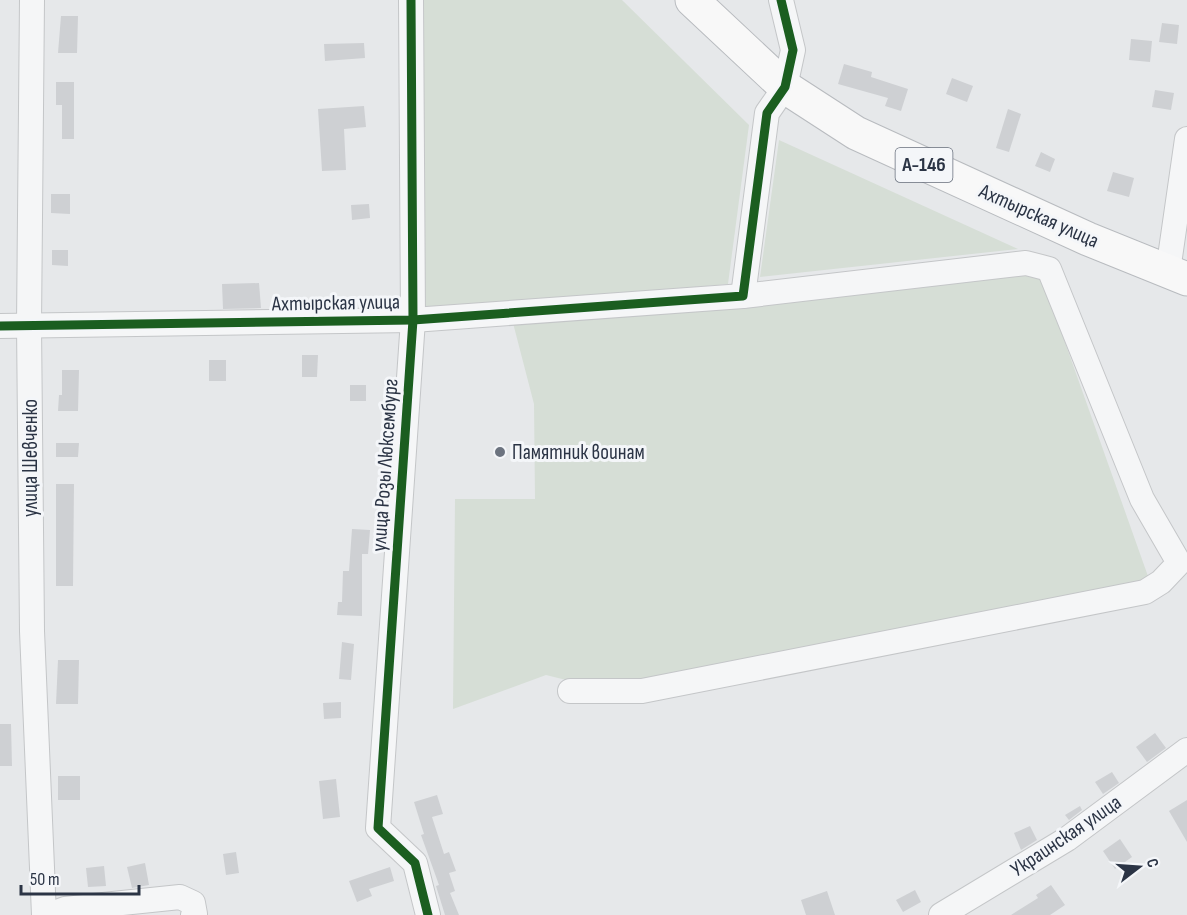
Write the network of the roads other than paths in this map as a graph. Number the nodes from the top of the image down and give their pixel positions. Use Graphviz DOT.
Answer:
graph roads {
  1 [pos="32,0"];
  2 [pos="411,0"];
  3 [pos="692,0"];
  4 [pos="782,0"];
  5 [pos="785,87"];
  6 [pos="1187,139"];
  7 [pos="1178,275"];
  8 [pos="743,296"];
  9 [pos="413,320"];
  10 [pos="29,325"];
  11 [pos="0,326"];
  12 [pos="570,691"];
  13 [pos="1187,750"];
  14 [pos="44,915"];
  15 [pos="49,915"];
  16 [pos="194,915"];
  17 [pos="428,915"];
  18 [pos="941,915"];
  1 -- 10 [label="street, улица Шевченко"];
  2 -- 9 [label="street, улица Розы Люксембург"];
  3 -- 5 [label="highway, Ахтырская улица / А-146"];
  4 -- 5 [label="street"];
  5 -- 7 [label="highway, Ахтырская улица / А-146"];
  5 -- 8 [label="street"];
  6 -- 7 [label="street"];
  8 -- 9 [label="street, Ахтырская улица"];
  8 -- 12 [label="street, Ахтырская улица"];
  9 -- 10 [label="street, Ахтырская улица"];
  9 -- 17 [label="street, улица Розы Люксембург"];
  10 -- 11 [label="street, Ахтырская улица"];
  10 -- 14 [label="street, улица Шевченко"];
  13 -- 18 [label="street, Украинская улица"];
  15 -- 16 [label="street"];
}
